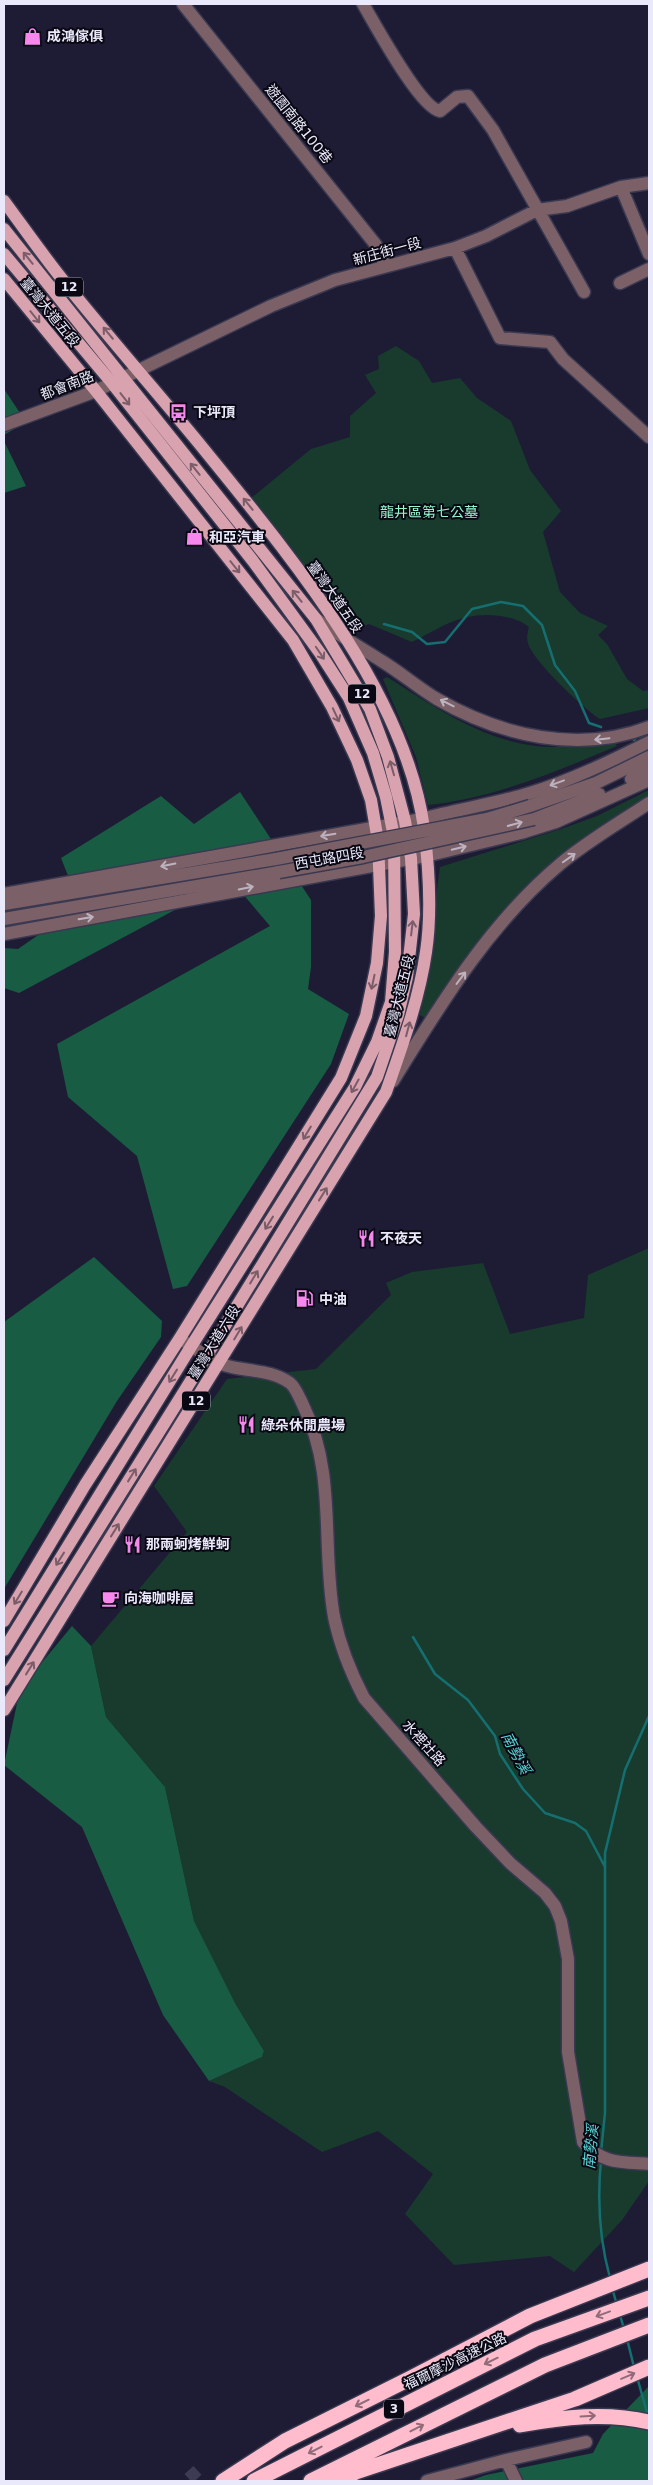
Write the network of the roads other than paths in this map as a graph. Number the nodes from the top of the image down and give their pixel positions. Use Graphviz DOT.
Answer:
graph roads {
  1 [pos="184,4"];
  2 [pos="363,4"];
  3 [pos="649,183"];
  4 [pos="621,187"];
  5 [pos="4,201"];
  6 [pos="537,210"];
  7 [pos="4,229"];
  8 [pos="454,248"];
  9 [pos="4,254"];
  10 [pos="649,254"];
  11 [pos="386,266"];
  12 [pos="649,269"];
  13 [pos="4,279"];
  14 [pos="620,283"];
  15 [pos="584,292"];
  16 [pos="139,370"];
  17 [pos="124,377"];
  18 [pos="112,383"];
  19 [pos="96,391"];
  20 [pos="4,424"];
  21 [pos="649,437"];
  22 [pos="316,619"];
  23 [pos="348,642"];
  24 [pos="649,727"];
  25 [pos="649,742"];
  26 [pos="649,757"];
  27 [pos="649,770"];
  28 [pos="649,780"];
  29 [pos="649,803"];
  30 [pos="532,813"];
  31 [pos="422,819"];
  32 [pos="405,821"];
  33 [pos="390,824"];
  34 [pos="376,827"];
  35 [pos="426,856"];
  36 [pos="411,858"];
  37 [pos="394,861"];
  38 [pos="379,864"];
  39 [pos="4,896"];
  40 [pos="57,896"];
  41 [pos="4,904"];
  42 [pos="4,919"];
  43 [pos="64,922"];
  44 [pos="4,924"];
  45 [pos="4,934"];
  46 [pos="376,1042"];
  47 [pos="377,1077"];
  48 [pos="386,1092"];
  49 [pos="180,1338"];
  50 [pos="192,1345"];
  51 [pos="207,1356"];
  52 [pos="220,1363"];
  53 [pos="4,1622"];
  54 [pos="4,1650"];
  55 [pos="4,1680"];
  56 [pos="4,1710"];
  57 [pos="649,2164"];
  58 [pos="649,2263"];
  59 [pos="649,2269"];
  60 [pos="631,2277"];
  61 [pos="649,2298"];
  62 [pos="649,2325"];
  63 [pos="649,2367"];
  64 [pos="649,2422"];
  65 [pos="586,2442"];
  66 [pos="429,2447"];
  67 [pos="506,2460"];
  68 [pos="223,2481"];
  69 [pos="254,2481"];
  70 [pos="311,2481"];
  71 [pos="335,2481"];
  72 [pos="427,2481"];
  73 [pos="516,2481"];
  1 -- 11 [label="street, 遊園南路100巷"];
  2 -- 6 [label="street"];
  3 -- 4 [label="street, 新庄街一段"];
  4 -- 6 [label="street, 新庄街一段"];
  4 -- 10 [label="street"];
  16 -- 5 [label="main road, 臺灣大道五段 / 12, one-way"];
  6 -- 8 [label="street, 新庄街一段"];
  6 -- 15 [label="street"];
  17 -- 7 [label="main road, 臺灣大道五段 / 12, one-way"];
  8 -- 11 [label="street, 新庄街一段"];
  8 -- 21 [label="street"];
  9 -- 18 [label="main road, 臺灣大道五段 / 12"];
  11 -- 16 [label="street, 新庄街一段"];
  12 -- 14 [label="street"];
  13 -- 19 [label="main road, 臺灣大道五段 / 12, one-way"];
  16 -- 17 [label="street, 都會南路"];
  23 -- 16 [label="main road, 臺灣大道五段 / 12, one-way"];
  17 -- 18 [label="street, 都會南路"];
  22 -- 17 [label="main road, 臺灣大道五段 / 12, one-way"];
  18 -- 19 [label="street, 都會南路"];
  18 -- 33 [label="main road, 臺灣大道五段 / 12, one-way"];
  19 -- 20 [label="street, 都會南路"];
  19 -- 34 [label="main road, 臺灣大道五段 / 12, one-way"];
  22 -- 23 [label="street"];
  32 -- 22 [label="main road, 臺灣大道五段 / 12, one-way"];
  24 -- 23 [label="street, one-way"];
  23 -- 31 [label="main road, 臺灣大道五段 / 12"];
  25 -- 31 [label="street, 西屯路四段, one-way"];
  26 -- 30 [label="street, 西屯路四段"];
  27 -- 30 [label="street, 西屯路四段"];
  35 -- 28 [label="street, 西屯路四段, one-way"];
  48 -- 29 [label="street, one-way"];
  30 -- 40 [label="street, 西屯路四段, bridge"];
  42 -- 30 [label="street, 西屯路四段, one-way, bridge"];
  31 -- 32 [label="street, 西屯路四段"];
  31 -- 35 [label="main road, 臺灣大道五段 / 12"];
  32 -- 33 [label="street, 西屯路四段"];
  32 -- 36 [label="main road, 臺灣大道五段 / 12"];
  33 -- 34 [label="street, 西屯路四段"];
  33 -- 37 [label="main road, 臺灣大道五段 / 12"];
  34 -- 38 [label="main road, 臺灣大道五段 / 12"];
  34 -- 39 [label="street, 西屯路四段, one-way"];
  35 -- 36 [label="street, 西屯路四段"];
  48 -- 35 [label="main road, 臺灣大道五段 / 12, one-way"];
  36 -- 37 [label="street, 西屯路四段"];
  47 -- 36 [label="main road, 臺灣大道五段 / 12, one-way"];
  37 -- 38 [label="street, 西屯路四段"];
  37 -- 46 [label="main road, 臺灣大道五段 / 12"];
  43 -- 38 [label="street, 西屯路四段, one-way"];
  38 -- 49 [label="main road, 臺灣大道五段 / 12, one-way"];
  39 -- 40 [label="street"];
  40 -- 41 [label="street, 西屯路四段"];
  43 -- 44 [label="street"];
  43 -- 45 [label="street, 西屯路四段"];
  46 -- 50 [label="main road, 臺灣大道六段 / 12, one-way"];
  51 -- 47 [label="main road, 臺灣大道六段 / 12, one-way"];
  52 -- 48 [label="main road, 臺灣大道六段 / 12, one-way"];
  49 -- 50 [label="street, 水裡社路"];
  49 -- 53 [label="main road, 12, one-way"];
  50 -- 51 [label="street, 水裡社路"];
  50 -- 54 [label="main road, 臺灣大道六段 / 12, one-way"];
  51 -- 52 [label="street, 水裡社路"];
  55 -- 51 [label="main road, 臺灣大道六段 / 12, one-way"];
  56 -- 52 [label="main road, 臺灣大道六段 / 12, one-way"];
  52 -- 57 [label="street, 水裡社路"];
  58 -- 60 [label="highway"];
  59 -- 60 [label="highway"];
  60 -- 68 [label="highway, one-way"];
  61 -- 69 [label="highway, 福爾摩沙高速公路 / 3, one-way"];
  70 -- 62 [label="highway, 3, one-way"];
  66 -- 63 [label="highway, one-way"];
  66 -- 64 [label="highway, one-way"];
  65 -- 67 [label="street"];
  66 -- 71 [label="highway"];
  67 -- 72 [label="street"];
  67 -- 73 [label="street"];
}
